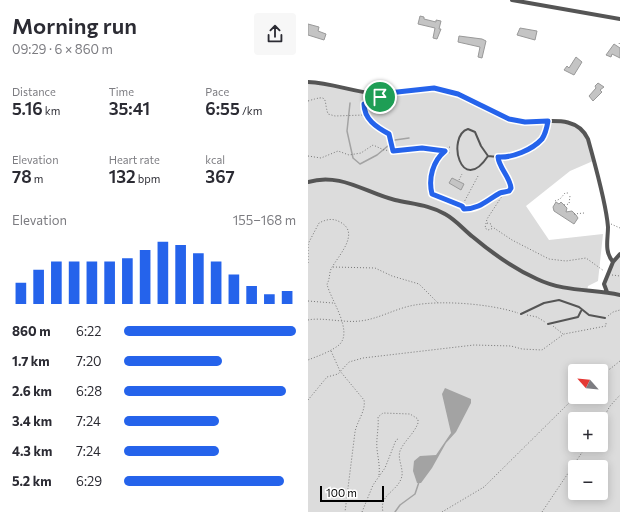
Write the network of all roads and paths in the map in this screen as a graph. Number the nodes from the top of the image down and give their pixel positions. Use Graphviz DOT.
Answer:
graph roads {
  1 [pos="512,0"];
  2 [pos="620,19"];
  3 [pos="619,43"];
  4 [pos="620,46"];
  5 [pos="308,82"];
  6 [pos="379,94"];
  7 [pos="308,101"];
  8 [pos="365,114"];
  9 [pos="548,121"];
  10 [pos="450,148"];
  11 [pos="393,151"];
  12 [pos="445,151"];
  13 [pos="450,153"];
  14 [pos="308,156"];
  15 [pos="488,156"];
  16 [pos="498,157"];
  17 [pos="462,174"];
  18 [pos="478,176"];
  19 [pos="459,180"];
  20 [pos="308,182"];
  21 [pos="504,193"];
  22 [pos="569,193"];
  23 [pos="570,196"];
  24 [pos="555,201"];
  25 [pos="564,205"];
  26 [pos="462,206"];
  27 [pos="584,213"];
  28 [pos="574,214"];
  29 [pos="607,222"];
  30 [pos="486,223"];
  31 [pos="492,228"];
  32 [pos="620,228"];
  33 [pos="620,254"];
  34 [pos="613,262"];
  35 [pos="308,263"];
  36 [pos="332,267"];
  37 [pos="608,273"];
  38 [pos="620,276"];
  39 [pos="608,292"];
  40 [pos="620,295"];
  41 [pos="308,301"];
  42 [pos="335,303"];
  43 [pos="439,304"];
  44 [pos="581,310"];
  45 [pos="620,310"];
  46 [pos="521,314"];
  47 [pos="605,318"];
  48 [pos="308,320"];
  49 [pos="343,323"];
  50 [pos="548,324"];
  51 [pos="564,334"];
  52 [pos="330,350"];
  53 [pos="308,360"];
  54 [pos="620,361"];
  55 [pos="608,370"];
  56 [pos="340,371"];
  57 [pos="620,395"];
  58 [pos="308,400"];
  59 [pos="568,404"];
  60 [pos="607,412"];
  61 [pos="398,439"];
  62 [pos="582,452"];
  63 [pos="379,475"];
  64 [pos="345,512"];
  65 [pos="362,512"];
  66 [pos="383,512"];
  67 [pos="442,512"];
  68 [pos="542,512"];
  1 -- 2 [label="street"];
  3 -- 4 [label="path"];
  5 -- 6 [label="street"];
  6 -- 8 [label="path"];
  6 -- 9 [label="street"];
  7 -- 8 [label="path"];
  8 -- 11 [label="path"];
  9 -- 16 [label="lane"];
  9 -- 29 [label="street"];
  10 -- 12 [label="path"];
  11 -- 12 [label="path"];
  11 -- 14 [label="path"];
  12 -- 13 [label="path"];
  12 -- 26 [label="path"];
  15 -- 15 [label="lane"];
  15 -- 16 [label="lane"];
  16 -- 21 [label="path"];
  17 -- 19 [label="path"];
  18 -- 26 [label="path"];
  20 -- 39 [label="street"];
  21 -- 26 [label="path"];
  21 -- 30 [label="path"];
  22 -- 24 [label="path"];
  23 -- 25 [label="path"];
  27 -- 28 [label="path"];
  29 -- 32 [label="path"];
  29 -- 34 [label="street"];
  30 -- 31 [label="path"];
  30 -- 31 [label="path"];
  31 -- 37 [label="path"];
  33 -- 34 [label="street"];
  34 -- 37 [label="street"];
  35 -- 36 [label="path"];
  36 -- 42 [label="path"];
  36 -- 43 [label="path"];
  37 -- 38 [label="path"];
  37 -- 39 [label="street"];
  39 -- 40 [label="street"];
  41 -- 42 [label="path"];
  42 -- 49 [label="path"];
  43 -- 46 [label="path"];
  43 -- 49 [label="path"];
  44 -- 46 [label="lane"];
  44 -- 47 [label="lane"];
  44 -- 50 [label="lane"];
  45 -- 47 [label="path"];
  46 -- 50 [label="path"];
  47 -- 51 [label="path"];
  48 -- 49 [label="path"];
  49 -- 52 [label="path"];
  50 -- 51 [label="path"];
  51 -- 56 [label="path"];
  52 -- 53 [label="path"];
  52 -- 56 [label="path"];
  54 -- 55 [label="path"];
  56 -- 58 [label="path"];
  56 -- 64 [label="path"];
  57 -- 60 [label="path"];
  59 -- 67 [label="path"];
  61 -- 63 [label="path"];
  62 -- 68 [label="path"];
  63 -- 65 [label="path"];
  63 -- 66 [label="path"];
}
